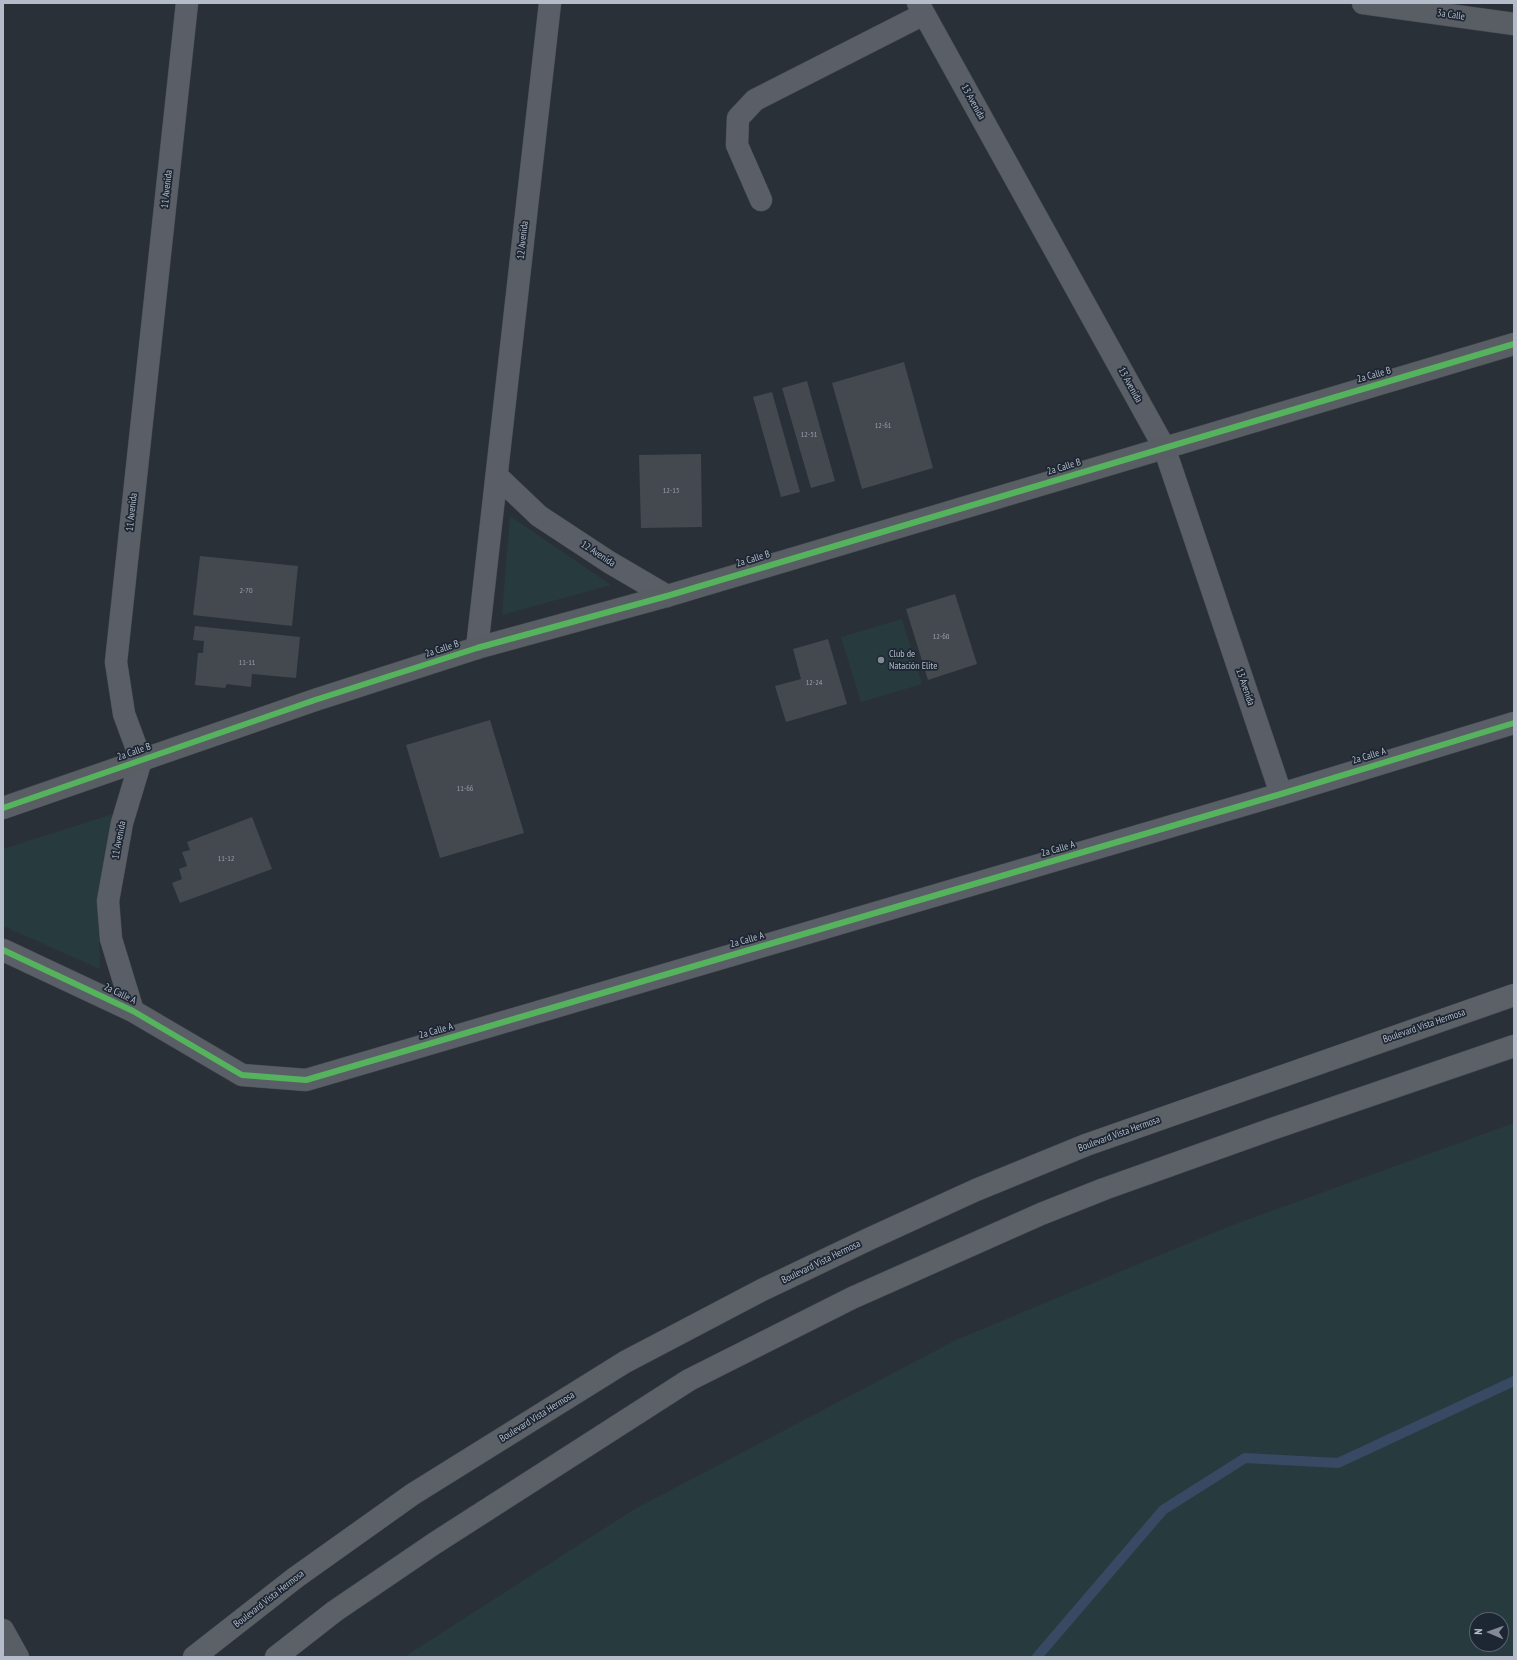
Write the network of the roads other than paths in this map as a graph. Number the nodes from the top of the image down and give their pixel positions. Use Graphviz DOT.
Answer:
graph roads {
  1 [pos="187,3"];
  2 [pos="550,3"];
  3 [pos="1363,3"];
  4 [pos="921,8"];
  5 [pos="1514,24"];
  6 [pos="761,200"];
  7 [pos="1514,344"];
  8 [pos="1164,447"];
  9 [pos="497,476"];
  10 [pos="667,596"];
  11 [pos="477,648"];
  12 [pos="1514,723"];
  13 [pos="140,760"];
  14 [pos="1281,794"];
  15 [pos="3,808"];
  16 [pos="3,950"];
  17 [pos="1514,995"];
  18 [pos="133,1012"];
  19 [pos="1514,1046"];
  20 [pos="3,1630"];
  21 [pos="18,1657"];
  22 [pos="194,1657"];
  23 [pos="276,1657"];
  1 -- 13 [label="street, 11 Avenida"];
  2 -- 9 [label="street, 12 Avenida"];
  3 -- 5 [label="street, 3a Calle"];
  4 -- 6 [label="street"];
  4 -- 8 [label="street, 13 Avenida"];
  7 -- 8 [label="street, 2a Calle B"];
  8 -- 10 [label="street, 2a Calle B"];
  8 -- 14 [label="street, 13 Avenida"];
  9 -- 10 [label="street, 12 Avenida"];
  9 -- 11 [label="street, 12 Avenida"];
  10 -- 11 [label="street, 2a Calle B"];
  11 -- 13 [label="street, 2a Calle B"];
  12 -- 14 [label="street, 2a Calle A"];
  13 -- 15 [label="street, 2a Calle B"];
  13 -- 18 [label="street, 11 Avenida"];
  14 -- 18 [label="street, 2a Calle A"];
  16 -- 18 [label="street, 2a Calle A"];
  17 -- 22 [label="main road, Boulevard Vista Hermosa"];
  19 -- 23 [label="main road"];
  20 -- 21 [label="street"];
}
